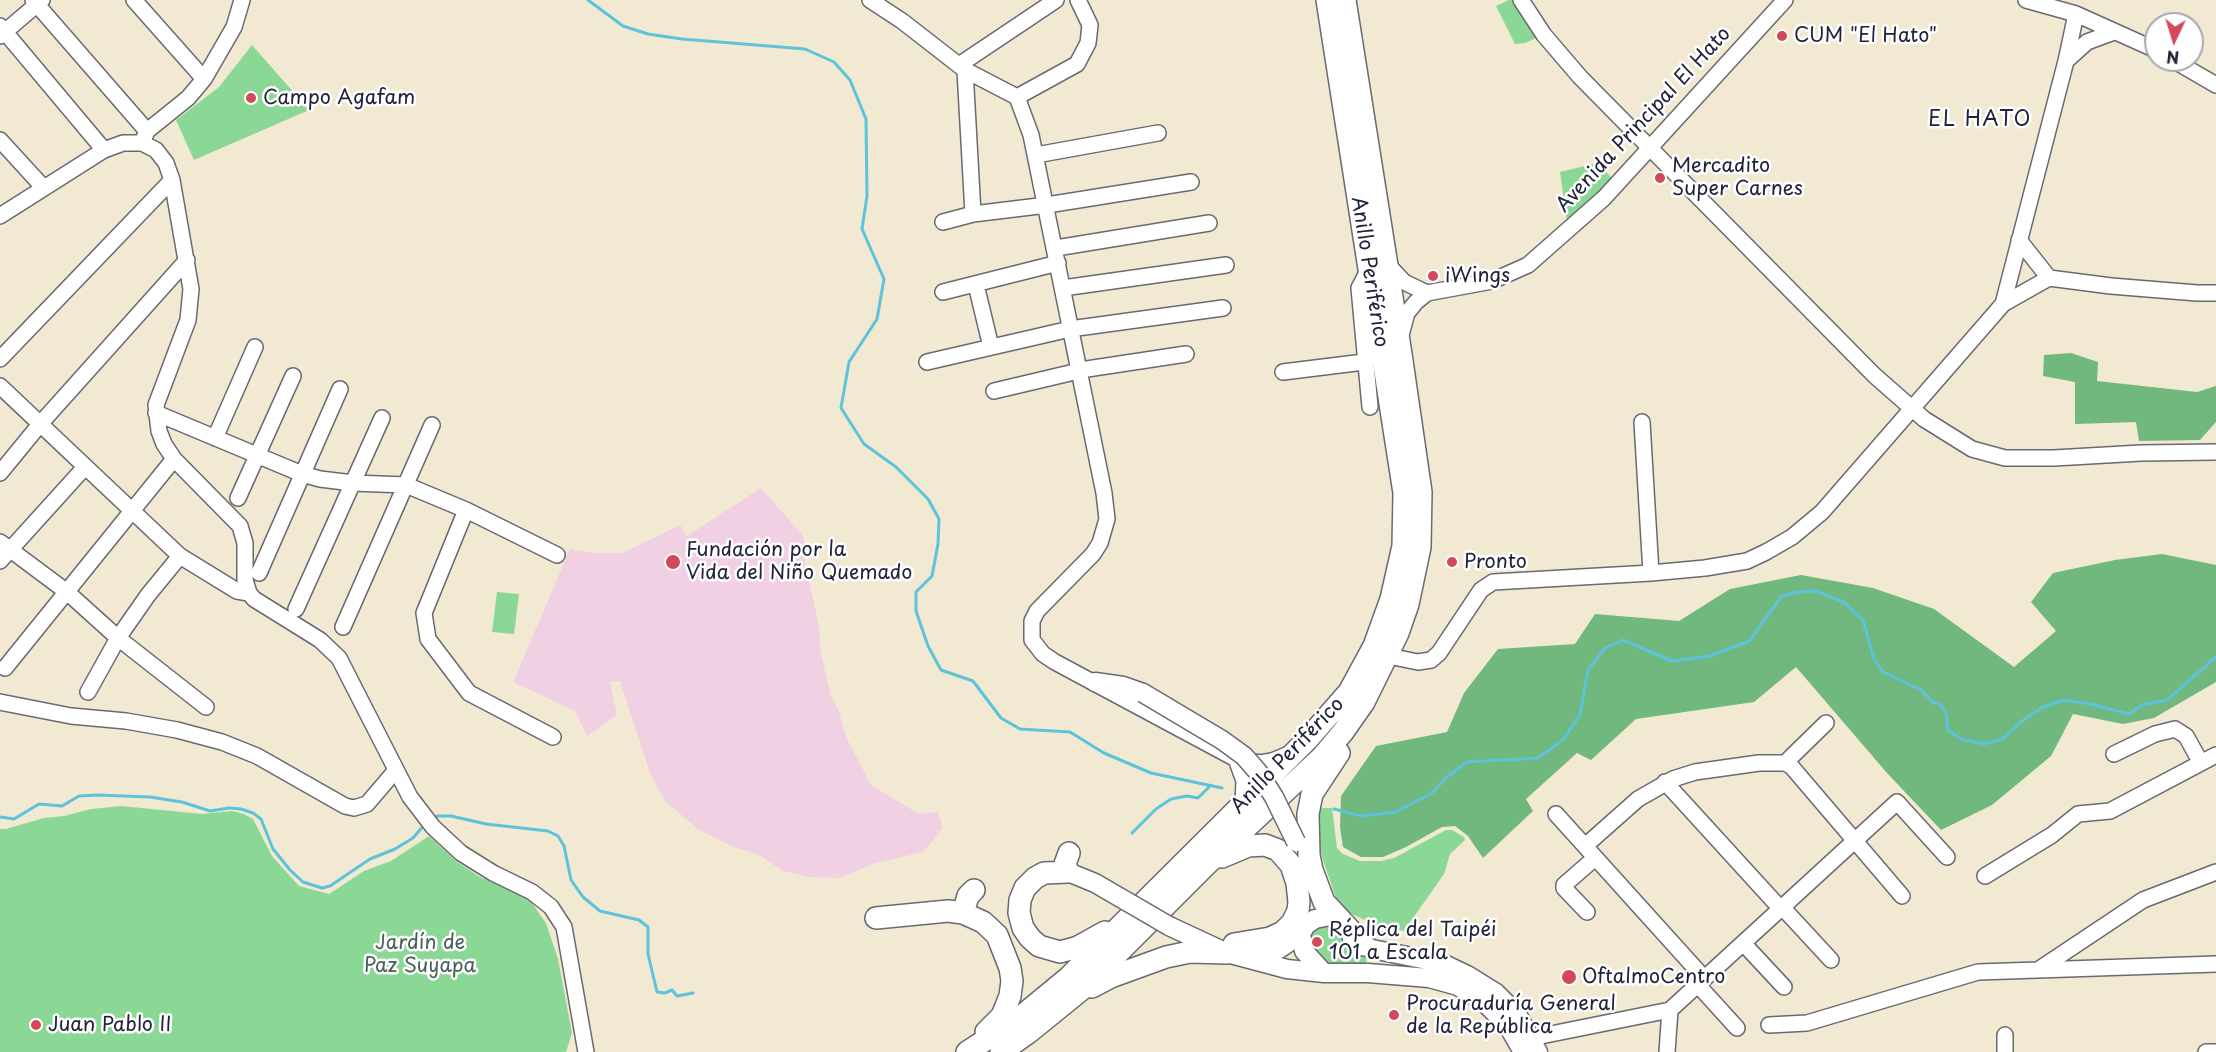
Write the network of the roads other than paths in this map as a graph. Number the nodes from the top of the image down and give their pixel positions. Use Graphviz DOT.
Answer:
graph roads {
  1 [pos="134,0"];
  2 [pos="870,0"];
  3 [pos="895,0"];
  4 [pos="1056,0"];
  5 [pos="1078,0"];
  6 [pos="1327,0"];
  7 [pos="1345,0"];
  8 [pos="1521,0"];
  9 [pos="1785,0"];
  10 [pos="2026,0"];
  11 [pos="240,1"];
  12 [pos="37,2"];
  13 [pos="2076,14"];
  14 [pos="902,21"];
  15 [pos="2,31"];
  16 [pos="2114,32"];
  17 [pos="2144,45"];
  18 [pos="2066,61"];
  19 [pos="962,68"];
  20 [pos="2194,72"];
  21 [pos="204,79"];
  22 [pos="2216,85"];
  23 [pos="1017,97"];
  24 [pos="1158,133"];
  25 [pos="144,137"];
  26 [pos="0,140"];
  27 [pos="1651,148"];
  28 [pos="104,150"];
  29 [pos="1036,155"];
  30 [pos="172,180"];
  31 [pos="1191,182"];
  32 [pos="43,187"];
  33 [pos="1047,205"];
  34 [pos="973,214"];
  35 [pos="0,216"];
  36 [pos="943,222"];
  37 [pos="1209,223"];
  38 [pos="2019,240"];
  39 [pos="1057,256"];
  40 [pos="187,260"];
  41 [pos="1226,265"];
  42 [pos="1378,266"];
  43 [pos="2049,278"];
  44 [pos="1063,288"];
  45 [pos="943,292"];
  46 [pos="978,293"];
  47 [pos="1427,293"];
  48 [pos="2216,293"];
  49 [pos="2003,304"];
  50 [pos="1223,308"];
  51 [pos="1071,329"];
  52 [pos="255,347"];
  53 [pos="991,347"];
  54 [pos="1186,354"];
  55 [pos="1401,354"];
  56 [pos="0,359"];
  57 [pos="927,362"];
  58 [pos="1364,362"];
  59 [pos="1080,371"];
  60 [pos="1283,372"];
  61 [pos="293,376"];
  62 [pos="0,386"];
  63 [pos="340,389"];
  64 [pos="994,391"];
  65 [pos="1370,406"];
  66 [pos="1912,409"];
  67 [pos="156,413"];
  68 [pos="382,418"];
  69 [pos="1642,422"];
  70 [pos="40,423"];
  71 [pos="178,423"];
  72 [pos="432,425"];
  73 [pos="159,431"];
  74 [pos="215,438"];
  75 [pos="2216,452"];
  76 [pos="257,455"];
  77 [pos="174,459"];
  78 [pos="85,467"];
  79 [pos="0,472"];
  80 [pos="302,474"];
  81 [pos="353,483"];
  82 [pos="406,485"];
  83 [pos="238,498"];
  84 [pos="466,510"];
  85 [pos="133,511"];
  86 [pos="3,551"];
  87 [pos="557,555"];
  88 [pos="180,556"];
  89 [pos="259,573"];
  90 [pos="1651,573"];
  91 [pos="67,592"];
  92 [pos="249,593"];
  93 [pos="296,609"];
  94 [pos="344,627"];
  95 [pos="118,638"];
  96 [pos="1384,663"];
  97 [pos="5,668"];
  98 [pos="1095,682"];
  99 [pos="88,692"];
  100 [pos="0,702"];
  101 [pos="206,707"];
  102 [pos="1826,723"];
  103 [pos="553,737"];
  104 [pos="1297,750"];
  105 [pos="2114,754"];
  106 [pos="2216,755"];
  107 [pos="1236,759"];
  108 [pos="1785,763"];
  109 [pos="2201,763"];
  110 [pos="396,770"];
  111 [pos="1665,782"];
  112 [pos="1243,804"];
  113 [pos="1556,814"];
  114 [pos="1855,841"];
  115 [pos="1590,852"];
  116 [pos="1947,857"];
  117 [pos="1069,862"];
  118 [pos="1206,866"];
  119 [pos="2216,872"];
  120 [pos="1985,876"];
  121 [pos="974,890"];
  122 [pos="1902,896"];
  123 [pos="1781,908"];
  124 [pos="1126,910"];
  125 [pos="1587,912"];
  126 [pos="963,913"];
  127 [pos="1325,917"];
  128 [pos="876,918"];
  129 [pos="1300,934"];
  130 [pos="1743,943"];
  131 [pos="1368,947"];
  132 [pos="1231,948"];
  133 [pos="1831,960"];
  134 [pos="2216,963"];
  135 [pos="2038,970"];
  136 [pos="1324,973"];
  137 [pos="1368,973"];
  138 [pos="1701,981"];
  139 [pos="1784,987"];
  140 [pos="1070,999"];
  141 [pos="1670,1010"];
  142 [pos="1770,1025"];
  143 [pos="1737,1028"];
  144 [pos="581,1030"];
  145 [pos="2005,1035"];
  146 [pos="1528,1046"];
  147 [pos="578,1052"];
  148 [pos="586,1052"];
  149 [pos="966,1052"];
  150 [pos="1000,1052"];
  151 [pos="1667,1052"];
  152 [pos="2005,1052"];
  153 [pos="2206,1052"];
  154 [pos="2216,1052"];
  1 -- 21 [label="street"];
  2 -- 14 [label="street"];
  3 -- 14 [label="street"];
  4 -- 19 [label="street"];
  5 -- 23 [label="street"];
  6 -- 42 [label="highway, Anillo Periférico"];
  7 -- 42 [label="highway, Anillo Periférico"];
  8 -- 27 [label="street"];
  9 -- 27 [label="street, Avenida Principal El Hato"];
  10 -- 13 [label="street"];
  11 -- 21 [label="street"];
  12 -- 15 [label="street"];
  12 -- 25 [label="street"];
  13 -- 16 [label="street"];
  13 -- 18 [label="street"];
  14 -- 19 [label="street"];
  15 -- 28 [label="street"];
  16 -- 17 [label="street"];
  16 -- 18 [label="street"];
  18 -- 38 [label="street"];
  19 -- 23 [label="street"];
  19 -- 34 [label="street"];
  20 -- 22 [label="street"];
  21 -- 25 [label="street"];
  23 -- 29 [label="street"];
  24 -- 29 [label="street"];
  25 -- 28 [label="street"];
  25 -- 30 [label="street"];
  26 -- 32 [label="street"];
  27 -- 47 [label="street, Avenida Principal El Hato"];
  27 -- 66 [label="street"];
  28 -- 32 [label="street"];
  29 -- 33 [label="street"];
  30 -- 40 [label="street"];
  30 -- 56 [label="street"];
  31 -- 33 [label="street"];
  32 -- 35 [label="street"];
  33 -- 34 [label="street"];
  33 -- 39 [label="street"];
  34 -- 36 [label="street"];
  37 -- 39 [label="street"];
  38 -- 43 [label="street"];
  38 -- 49 [label="street"];
  39 -- 44 [label="street"];
  39 -- 45 [label="street"];
  40 -- 67 [label="street"];
  40 -- 70 [label="street"];
  41 -- 44 [label="street"];
  42 -- 47 [label="street"];
  42 -- 55 [label="highway, Anillo Periférico"];
  42 -- 58 [label="street"];
  42 -- 104 [label="highway, Anillo Periférico"];
  43 -- 48 [label="street"];
  43 -- 49 [label="street"];
  44 -- 51 [label="street"];
  46 -- 53 [label="street"];
  47 -- 55 [label="street"];
  49 -- 66 [label="street"];
  50 -- 51 [label="street"];
  51 -- 53 [label="street"];
  51 -- 59 [label="street"];
  52 -- 74 [label="street"];
  53 -- 57 [label="street"];
  54 -- 59 [label="street"];
  55 -- 96 [label="highway, Anillo Periférico"];
  58 -- 60 [label="street"];
  58 -- 65 [label="street"];
  59 -- 64 [label="street"];
  59 -- 98 [label="street"];
  61 -- 76 [label="street"];
  62 -- 70 [label="street"];
  63 -- 80 [label="street"];
  66 -- 75 [label="street"];
  66 -- 90 [label="street"];
  67 -- 71 [label="street"];
  67 -- 73 [label="street"];
  68 -- 81 [label="street"];
  69 -- 90 [label="street"];
  70 -- 78 [label="street"];
  70 -- 79 [label="street"];
  71 -- 73 [label="street"];
  71 -- 74 [label="street"];
  72 -- 82 [label="street"];
  73 -- 77 [label="street"];
  74 -- 76 [label="street"];
  76 -- 80 [label="street"];
  76 -- 83 [label="street"];
  77 -- 85 [label="street"];
  77 -- 92 [label="street"];
  78 -- 85 [label="street"];
  78 -- 86 [label="street"];
  80 -- 81 [label="street"];
  80 -- 89 [label="street"];
  81 -- 82 [label="street"];
  81 -- 93 [label="street"];
  82 -- 84 [label="street"];
  82 -- 94 [label="street"];
  84 -- 87 [label="street"];
  84 -- 103 [label="street"];
  85 -- 88 [label="street"];
  85 -- 91 [label="street"];
  86 -- 91 [label="street"];
  88 -- 92 [label="street"];
  88 -- 95 [label="street"];
  90 -- 96 [label="street"];
  91 -- 95 [label="street"];
  91 -- 97 [label="street"];
  92 -- 110 [label="street"];
  95 -- 99 [label="street"];
  95 -- 101 [label="street"];
  96 -- 118 [label="highway, Anillo Periférico"];
  96 -- 131 [label="highway"];
  98 -- 107 [label="street"];
  98 -- 127 [label="main road, bridge"];
  100 -- 110 [label="street"];
  102 -- 108 [label="street"];
  104 -- 107 [label="street"];
  104 -- 112 [label="highway, Anillo Periférico"];
  105 -- 109 [label="street"];
  106 -- 109 [label="street"];
  107 -- 112 [label="street"];
  108 -- 111 [label="street"];
  108 -- 114 [label="street"];
  109 -- 120 [label="street"];
  110 -- 144 [label="street"];
  111 -- 115 [label="street"];
  111 -- 123 [label="street"];
  112 -- 124 [label="highway, Anillo Periférico"];
  113 -- 115 [label="street"];
  114 -- 116 [label="street"];
  114 -- 122 [label="street"];
  114 -- 123 [label="street"];
  115 -- 125 [label="street"];
  115 -- 138 [label="street"];
  117 -- 124 [label="main road"];
  117 -- 124 [label="highway"];
  118 -- 132 [label="highway"];
  118 -- 140 [label="highway, Anillo Periférico"];
  119 -- 135 [label="street"];
  121 -- 126 [label="highway"];
  123 -- 130 [label="street"];
  123 -- 133 [label="street"];
  124 -- 132 [label="main road, bridge"];
  124 -- 149 [label="highway, Anillo Periférico"];
  126 -- 128 [label="highway"];
  126 -- 149 [label="highway"];
  127 -- 129 [label="main road"];
  127 -- 131 [label="main road"];
  129 -- 132 [label="main road"];
  129 -- 136 [label="main road"];
  130 -- 138 [label="street"];
  130 -- 139 [label="street"];
  131 -- 137 [label="main road"];
  131 -- 146 [label="main road"];
  132 -- 136 [label="main road"];
  132 -- 140 [label="highway"];
  134 -- 135 [label="street"];
  135 -- 142 [label="street"];
  136 -- 137 [label="main road"];
  137 -- 146 [label="main road"];
  138 -- 141 [label="street"];
  138 -- 143 [label="street"];
  140 -- 150 [label="highway, Anillo Periférico"];
  141 -- 146 [label="street"];
  141 -- 151 [label="street"];
  144 -- 147 [label="street"];
  144 -- 148 [label="street"];
  145 -- 152 [label="street"];
  153 -- 154 [label="street"];
}
